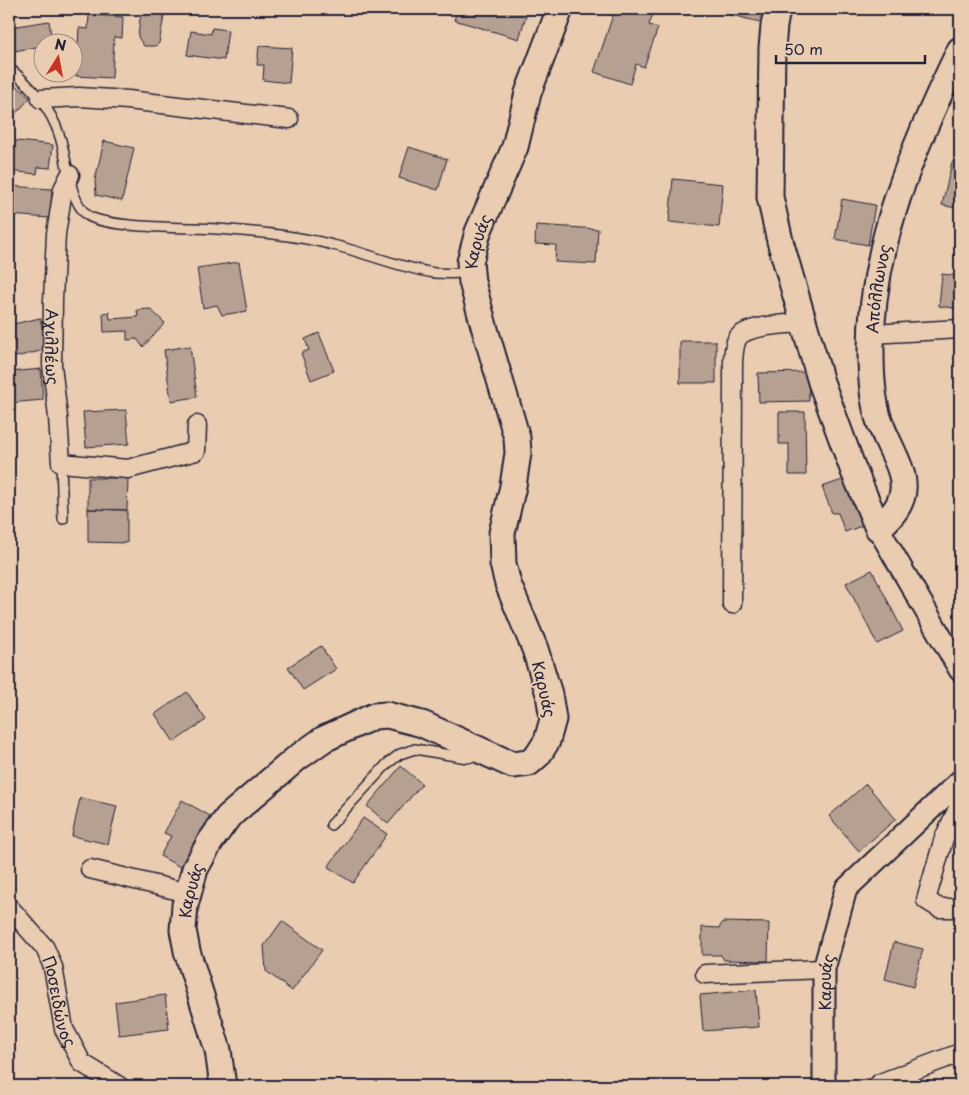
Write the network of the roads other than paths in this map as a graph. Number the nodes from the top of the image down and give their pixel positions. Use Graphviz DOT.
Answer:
graph roads {
  1 [pos="560,9"];
  2 [pos="777,9"];
  3 [pos="960,50"];
  4 [pos="9,68"];
  5 [pos="40,99"];
  6 [pos="289,119"];
  7 [pos="70,176"];
  8 [pos="470,273"];
  9 [pos="804,323"];
  10 [pos="960,329"];
  11 [pos="871,334"];
  12 [pos="197,425"];
  13 [pos="61,463"];
  14 [pos="64,519"];
  15 [pos="878,528"];
  16 [pos="732,604"];
  17 [pos="960,670"];
  18 [pos="480,751"];
  19 [pos="960,781"];
  20 [pos="960,804"];
  21 [pos="331,825"];
  22 [pos="90,869"];
  23 [pos="188,893"];
  24 [pos="9,907"];
  25 [pos="960,908"];
  26 [pos="824,969"];
  27 [pos="705,974"];
  28 [pos="960,1053"];
  29 [pos="120,1086"];
  30 [pos="223,1086"];
  31 [pos="824,1086"];
  32 [pos="877,1086"];
  1 -- 8 [label="main road, Καρυάς"];
  2 -- 9 [label="main road"];
  3 -- 11 [label="main road, Απόλλωνος"];
  4 -- 5 [label="lane"];
  5 -- 6 [label="street"];
  5 -- 7 [label="lane"];
  7 -- 8 [label="lane"];
  7 -- 13 [label="street, Αχιλλέως"];
  8 -- 18 [label="main road, Καρυάς"];
  9 -- 15 [label="main road"];
  9 -- 16 [label="street"];
  10 -- 11 [label="street"];
  11 -- 15 [label="main road, Απόλλωνος"];
  12 -- 13 [label="street"];
  13 -- 14 [label="lane, Αχιλλέως"];
  15 -- 17 [label="street"];
  18 -- 21 [label="lane"];
  18 -- 23 [label="main road, Καρυάς"];
  19 -- 26 [label="street, Καρυάς"];
  20 -- 25 [label="street"];
  22 -- 23 [label="street"];
  23 -- 30 [label="main road, Καρυάς"];
  24 -- 29 [label="street, Ποσειδώνος"];
  26 -- 27 [label="street"];
  26 -- 31 [label="street, Καρυάς"];
  28 -- 32 [label="street"];
}
